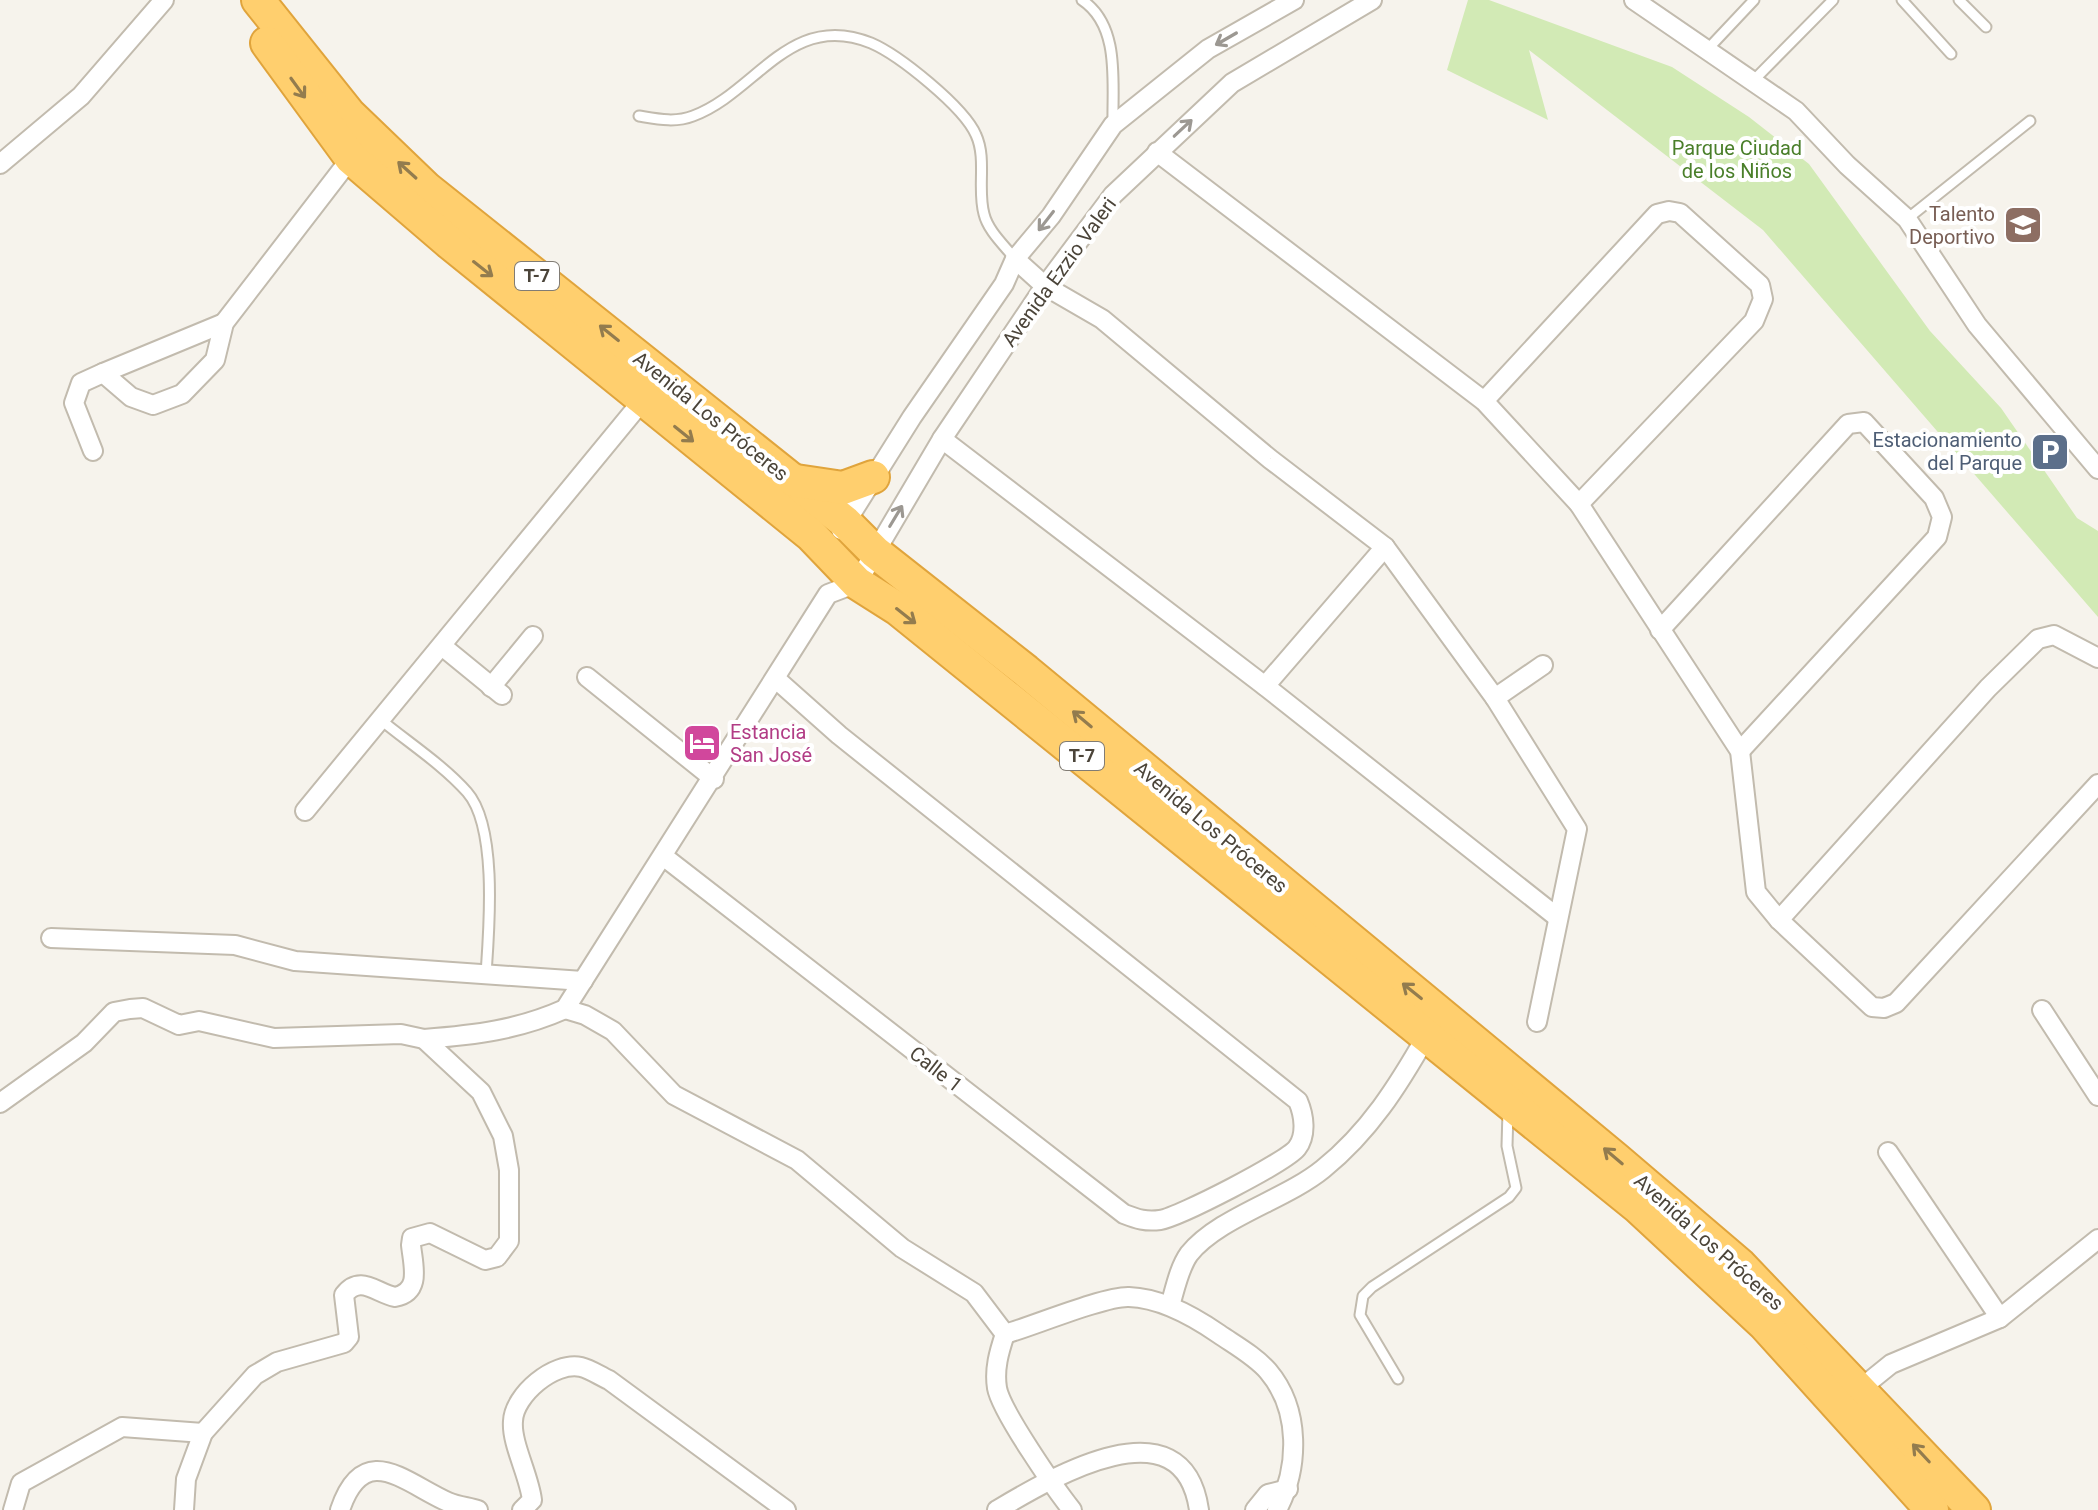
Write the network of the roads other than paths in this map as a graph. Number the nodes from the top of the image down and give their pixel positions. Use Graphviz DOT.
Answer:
graph roads {
  1 [pos="164,0"];
  2 [pos="240,0"];
  3 [pos="258,0"];
  4 [pos="1082,0"];
  5 [pos="1294,0"];
  6 [pos="1372,0"];
  7 [pos="1634,0"];
  8 [pos="1754,0"];
  9 [pos="1833,0"];
  10 [pos="1902,0"];
  11 [pos="1959,0"];
  12 [pos="1986,27"];
  13 [pos="1706,51"];
  14 [pos="1951,54"];
  15 [pos="1753,81"];
  16 [pos="639,116"];
  17 [pos="2030,121"];
  18 [pos="1113,125"];
  19 [pos="1157,152"];
  20 [pos="351,158"];
  21 [pos="0,164"];
  22 [pos="1907,219"];
  23 [pos="1015,259"];
  24 [pos="1045,286"];
  25 [pos="224,323"];
  26 [pos="103,373"];
  27 [pos="643,400"];
  28 [pos="1484,401"];
  29 [pos="942,439"];
  30 [pos="93,451"];
  31 [pos="2098,469"];
  32 [pos="873,477"];
  33 [pos="788,479"];
  34 [pos="1579,504"];
  35 [pos="845,522"];
  36 [pos="1385,547"];
  37 [pos="828,552"];
  38 [pos="875,552"];
  39 [pos="843,588"];
  40 [pos="1660,630"];
  41 [pos="533,636"];
  42 [pos="442,646"];
  43 [pos="2098,658"];
  44 [pos="1543,665"];
  45 [pos="587,677"];
  46 [pos="776,679"];
  47 [pos="1265,686"];
  48 [pos="1495,698"];
  49 [pos="381,720"];
  50 [pos="1740,751"];
  51 [pos="714,779"];
  52 [pos="2098,784"];
  53 [pos="305,811"];
  54 [pos="663,856"];
  55 [pos="1557,917"];
  56 [pos="1779,920"];
  57 [pos="51,938"];
  58 [pos="486,974"];
  59 [pos="583,981"];
  60 [pos="565,1009"];
  61 [pos="2042,1010"];
  62 [pos="1537,1022"];
  63 [pos="1427,1035"];
  64 [pos="424,1039"];
  65 [pos="2098,1096"];
  66 [pos="0,1103"];
  67 [pos="1512,1104"];
  68 [pos="1888,1152"];
  69 [pos="2098,1239"];
  70 [pos="1170,1306"];
  71 [pos="2000,1318"];
  72 [pos="1005,1334"];
  73 [pos="1398,1379"];
  74 [pos="1860,1389"];
  75 [pos="203,1433"];
  76 [pos="1050,1484"];
  77 [pos="1288,1489"];
  78 [pos="13,1510"];
  79 [pos="184,1510"];
  80 [pos="340,1510"];
  81 [pos="478,1510"];
  82 [pos="522,1510"];
  83 [pos="786,1510"];
  84 [pos="997,1510"];
  85 [pos="1072,1510"];
  86 [pos="1199,1510"];
  87 [pos="1255,1510"];
  88 [pos="1277,1510"];
  89 [pos="1932,1510"];
  90 [pos="1974,1510"];
  1 -- 21 [label="street"];
  2 -- 20 [label="highway, Avenida Los Próceres / T-7, one-way"];
  33 -- 3 [label="highway, Avenida Los Próceres / T-7, one-way"];
  4 -- 18 [label="lane"];
  5 -- 18 [label="street, Avenida Ezzio Valeri, one-way"];
  19 -- 6 [label="street, Avenida Ezzio Valeri, one-way"];
  7 -- 13 [label="street"];
  8 -- 13 [label="lane"];
  9 -- 15 [label="lane"];
  10 -- 14 [label="lane"];
  11 -- 12 [label="lane"];
  13 -- 15 [label="street"];
  15 -- 22 [label="street"];
  16 -- 23 [label="lane"];
  17 -- 22 [label="lane"];
  18 -- 23 [label="street, Avenida Ezzio Valeri, one-way"];
  19 -- 24 [label="street, Avenida Ezzio Valeri"];
  19 -- 28 [label="street"];
  20 -- 25 [label="street"];
  20 -- 27 [label="highway, Avenida Los Próceres / T-7, one-way"];
  22 -- 31 [label="street"];
  23 -- 24 [label="street"];
  23 -- 32 [label="street, Avenida Ezzio Valeri"];
  24 -- 29 [label="street, Avenida Ezzio Valeri"];
  24 -- 36 [label="street"];
  25 -- 26 [label="street"];
  25 -- 26 [label="street"];
  26 -- 30 [label="street"];
  27 -- 37 [label="highway, Avenida Los Próceres / T-7, one-way"];
  27 -- 42 [label="street"];
  28 -- 34 [label="street"];
  28 -- 34 [label="street"];
  38 -- 29 [label="street, Avenida Ezzio Valeri, one-way"];
  29 -- 47 [label="street"];
  32 -- 33 [label="highway"];
  32 -- 35 [label="street, Avenida Ezzio Valeri"];
  33 -- 35 [label="highway, Avenida Los Próceres / T-7"];
  34 -- 40 [label="street"];
  35 -- 37 [label="street, Avenida Ezzio Valeri"];
  35 -- 38 [label="highway, Avenida Los Próceres / T-7"];
  36 -- 47 [label="street"];
  36 -- 48 [label="street"];
  37 -- 39 [label="highway, Avenida Los Próceres / T-7"];
  38 -- 39 [label="street, Avenida Ezzio Valeri"];
  74 -- 38 [label="highway, Avenida Los Próceres / T-7, one-way"];
  39 -- 46 [label="street, Avenida Ezzio Valeri"];
  39 -- 63 [label="highway, Avenida Los Próceres / T-7, one-way"];
  40 -- 50 [label="street"];
  40 -- 50 [label="street"];
  41 -- 42 [label="street"];
  42 -- 49 [label="street"];
  43 -- 56 [label="street"];
  44 -- 48 [label="street"];
  45 -- 51 [label="street"];
  46 -- 51 [label="street, Avenida Ezzio Valeri"];
  46 -- 54 [label="street, Calle 1"];
  47 -- 55 [label="street"];
  48 -- 55 [label="street"];
  49 -- 53 [label="street"];
  49 -- 58 [label="lane"];
  50 -- 56 [label="street"];
  51 -- 54 [label="street, Avenida Ezzio Valeri"];
  52 -- 56 [label="street"];
  54 -- 59 [label="street, Avenida Ezzio Valeri"];
  55 -- 62 [label="street"];
  57 -- 58 [label="street"];
  58 -- 59 [label="street"];
  59 -- 60 [label="street, Avenida Ezzio Valeri"];
  60 -- 64 [label="street"];
  60 -- 72 [label="street"];
  61 -- 65 [label="street"];
  63 -- 67 [label="highway, Avenida Los Próceres / T-7"];
  63 -- 70 [label="street"];
  64 -- 66 [label="street"];
  64 -- 75 [label="street"];
  67 -- 73 [label="lane"];
  67 -- 89 [label="highway, Avenida Los Próceres / T-7"];
  68 -- 71 [label="street"];
  69 -- 71 [label="street"];
  70 -- 72 [label="street"];
  70 -- 77 [label="street"];
  71 -- 74 [label="street"];
  72 -- 76 [label="street"];
  90 -- 74 [label="highway, Avenida Los Próceres / T-7, one-way"];
  75 -- 78 [label="street"];
  75 -- 79 [label="street"];
  76 -- 84 [label="street"];
  76 -- 85 [label="street"];
  76 -- 86 [label="street"];
  77 -- 87 [label="street"];
  77 -- 88 [label="street"];
  80 -- 81 [label="street"];
  82 -- 83 [label="street"];
}
